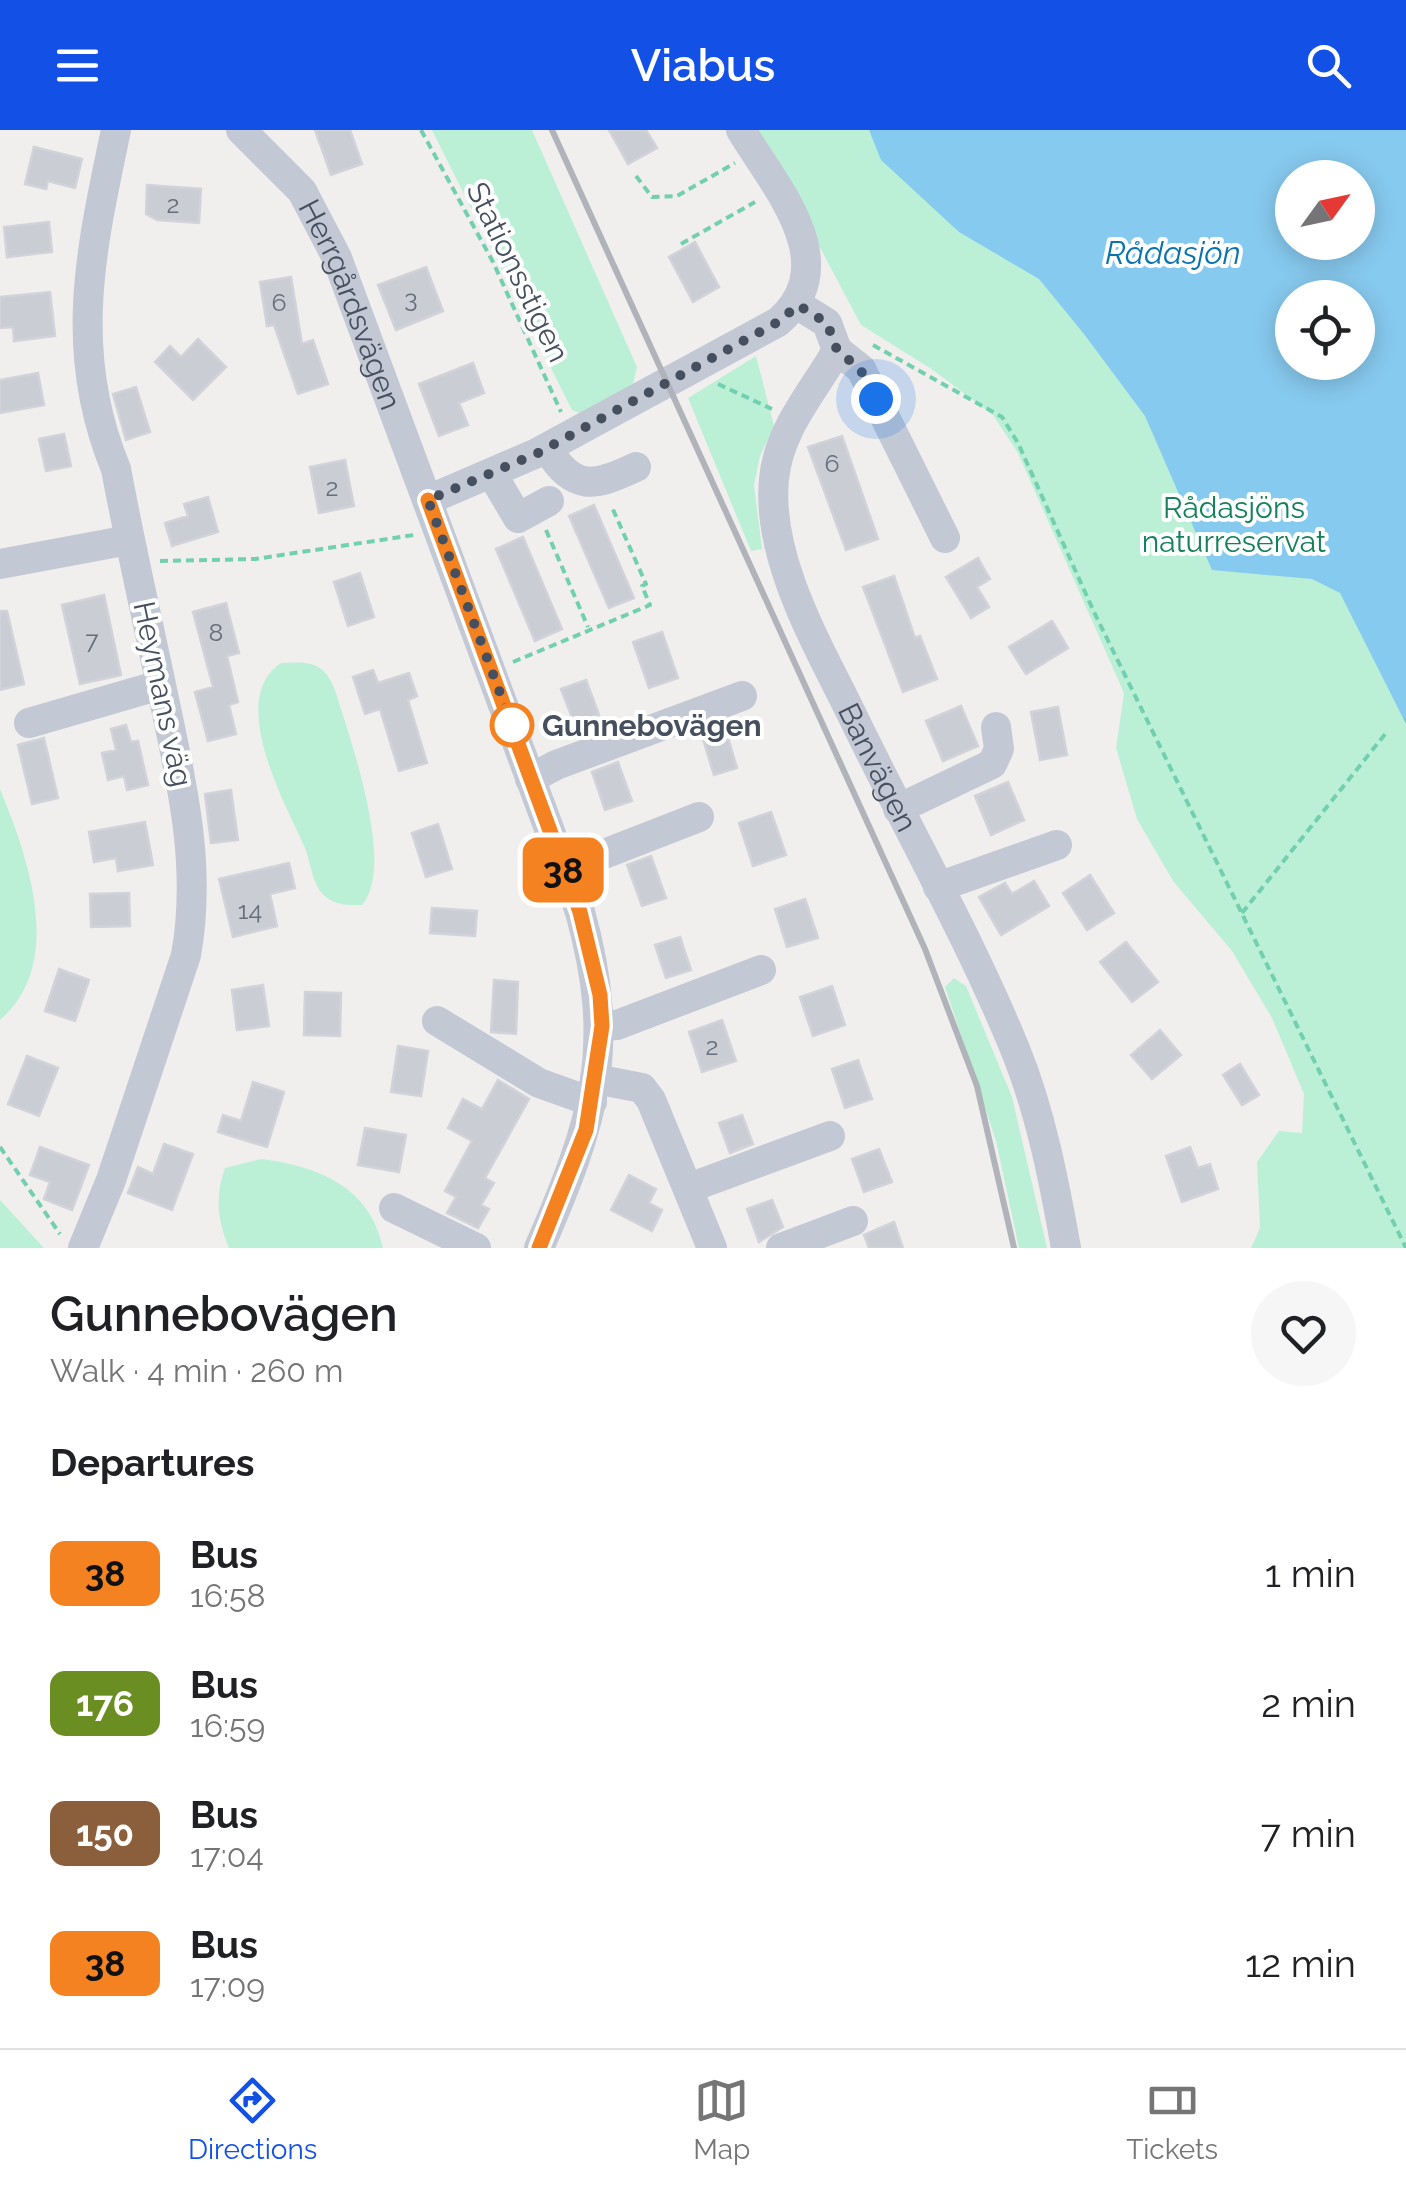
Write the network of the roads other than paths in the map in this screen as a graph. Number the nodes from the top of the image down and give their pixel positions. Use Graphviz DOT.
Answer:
graph roads {
  1 [pos="116,130"];
  2 [pos="241,130"];
  3 [pos="748,140"];
  4 [pos="798,305"];
  5 [pos="836,343"];
  6 [pos="560,442"];
  7 [pos="636,467"];
  8 [pos="492,474"];
  9 [pos="428,500"];
  10 [pos="542,505"];
  11 [pos="945,538"];
  12 [pos="132,551"];
  13 [pos="0,564"];
  14 [pos="160,685"];
  15 [pos="742,696"];
  16 [pos="29,723"];
  17 [pos="996,726"];
  18 [pos="530,780"];
  19 [pos="898,809"];
  20 [pos="699,816"];
  21 [pos="1057,845"];
  22 [pos="563,870"];
  23 [pos="938,887"];
  24 [pos="761,970"];
  25 [pos="438,1021"];
  26 [pos="602,1026"];
  27 [pos="594,1091"];
  28 [pos="830,1136"];
  29 [pos="689,1188"];
  30 [pos="394,1208"];
  31 [pos="853,1221"];
  32 [pos="73,1243"];
  33 [pos="476,1248"];
  34 [pos="539,1248"];
  35 [pos="712,1248"];
  36 [pos="781,1248"];
  37 [pos="1066,1248"];
  1 -- 12 [label="street, Heymans väg"];
  2 -- 9 [label="street, Herrgårdsvägen"];
  3 -- 4 [label="street"];
  4 -- 5 [label="street"];
  4 -- 6 [label="street"];
  5 -- 11 [label="street"];
  5 -- 19 [label="street, Banvägen"];
  6 -- 7 [label="street"];
  6 -- 8 [label="street"];
  8 -- 9 [label="street"];
  8 -- 10 [label="street"];
  9 -- 18 [label="street, Herrgårdsvägen"];
  12 -- 13 [label="street"];
  12 -- 14 [label="street, Heymans väg"];
  14 -- 16 [label="street"];
  14 -- 32 [label="street, Heymans väg"];
  15 -- 18 [label="street"];
  17 -- 19 [label="street"];
  18 -- 22 [label="street, Herrgårdsvägen"];
  19 -- 23 [label="street, Banvägen"];
  20 -- 22 [label="street"];
  21 -- 23 [label="street"];
  22 -- 26 [label="street, Herrgårdsvägen"];
  23 -- 37 [label="street, Banvägen"];
  24 -- 26 [label="street"];
  25 -- 27 [label="street"];
  26 -- 27 [label="street, Herrgårdsvägen"];
  27 -- 29 [label="street"];
  27 -- 34 [label="street, Herrgårdsvägen"];
  28 -- 29 [label="street"];
  29 -- 35 [label="street"];
  30 -- 33 [label="street"];
  31 -- 36 [label="street"];
}
